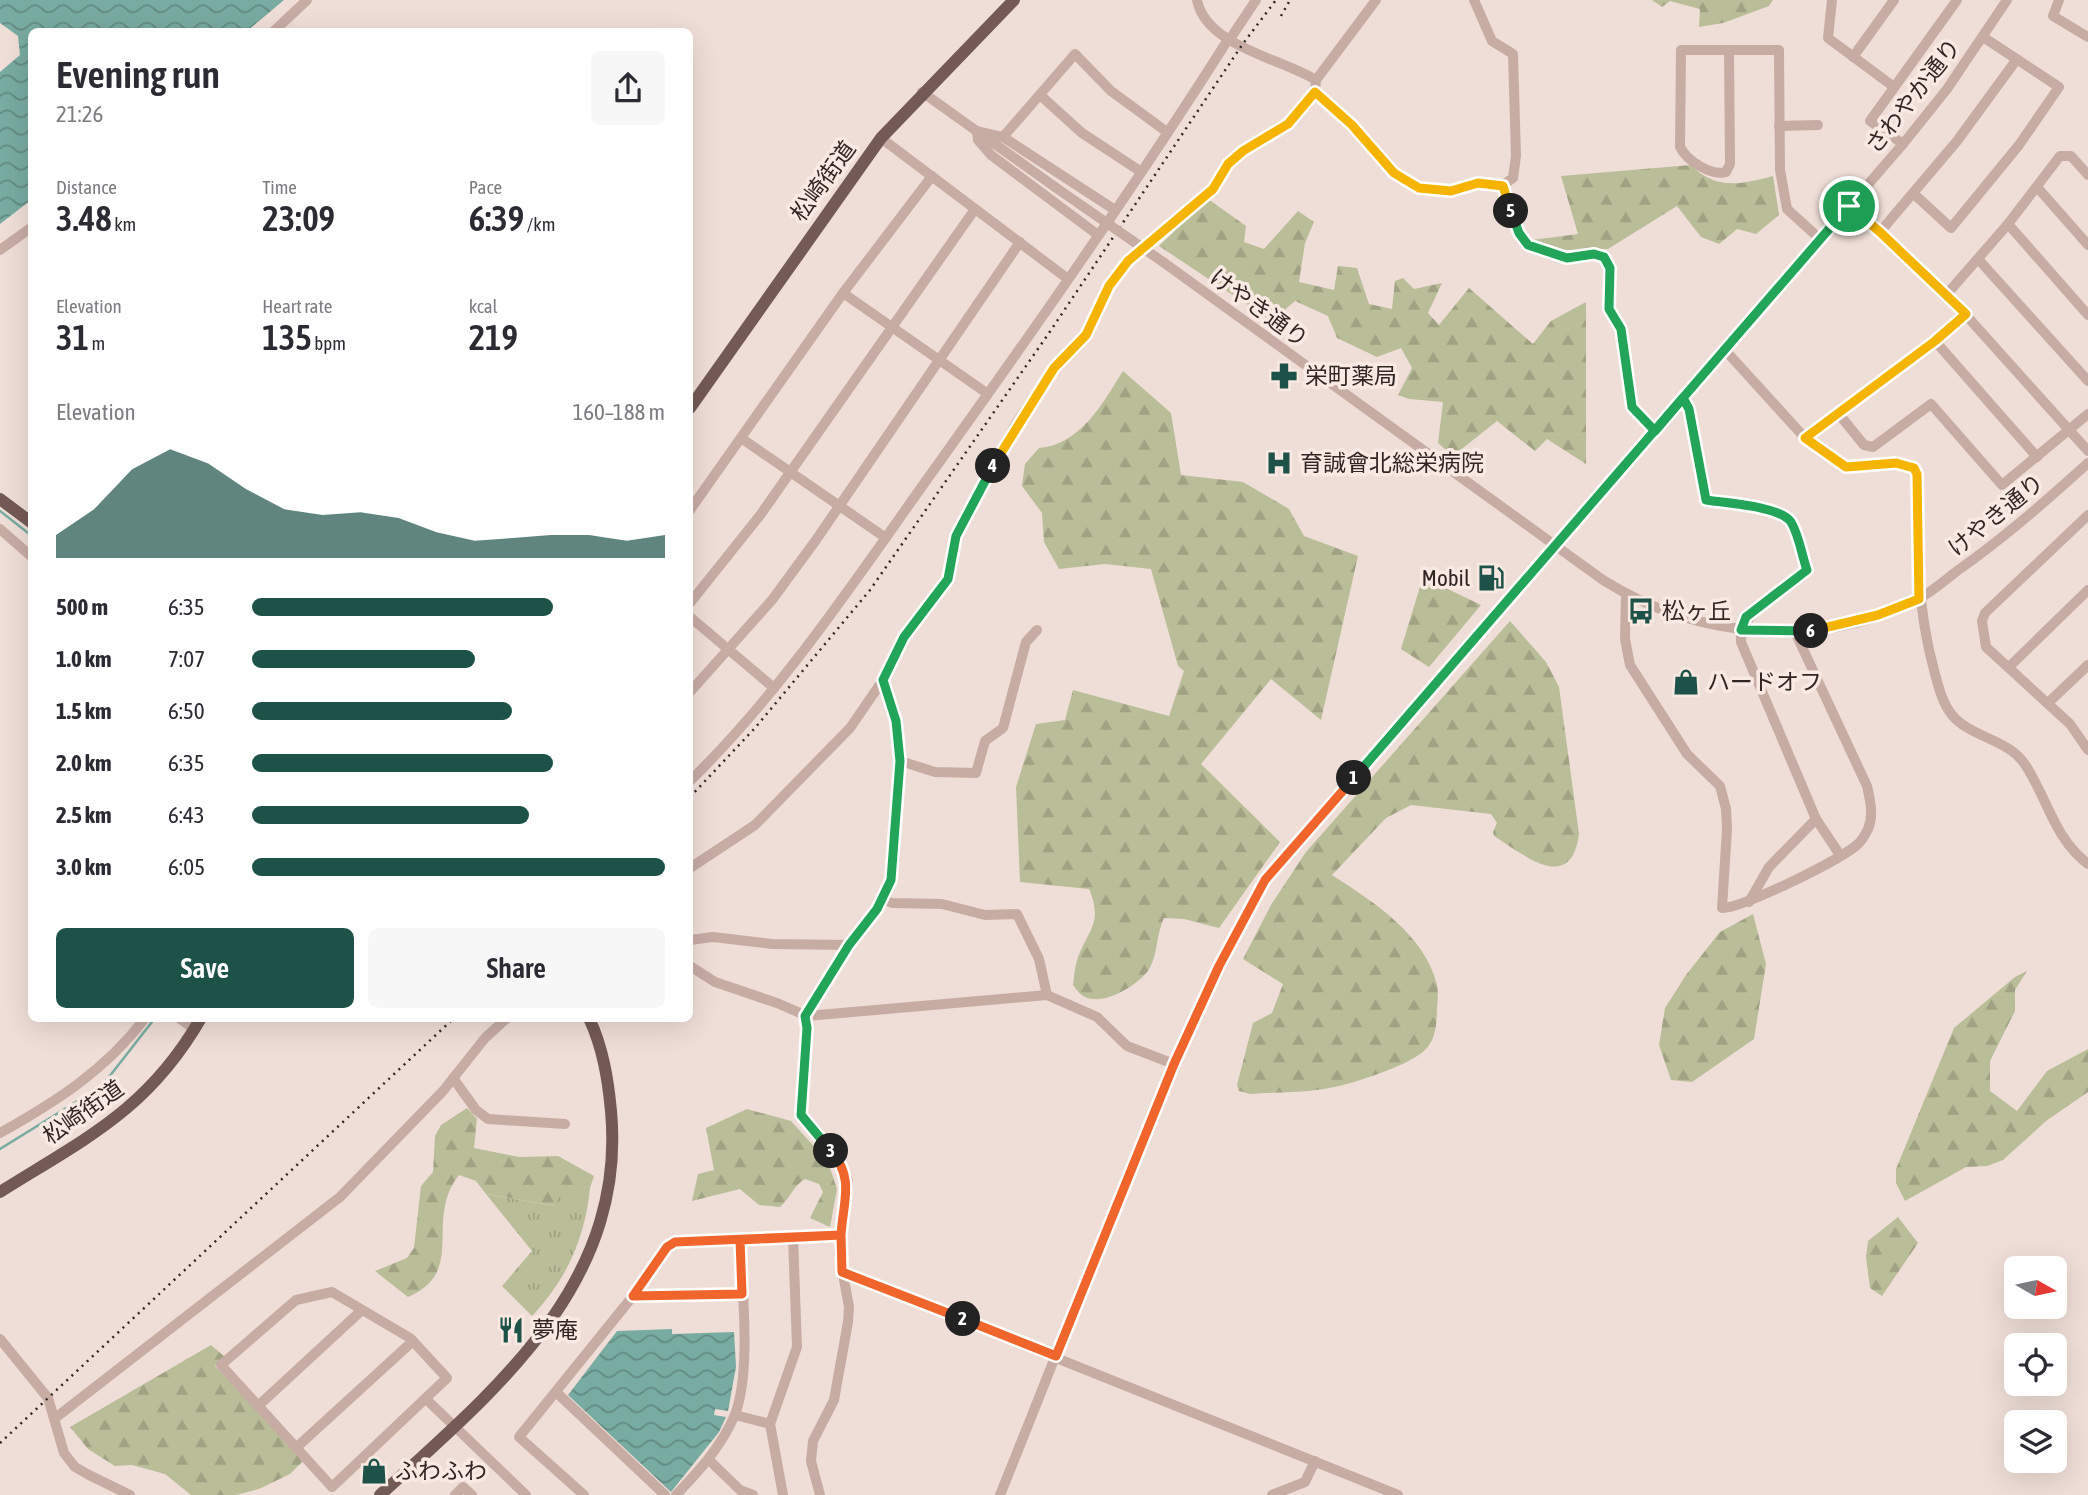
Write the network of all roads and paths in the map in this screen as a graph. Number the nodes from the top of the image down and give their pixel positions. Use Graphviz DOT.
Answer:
graph roads {
  1 [pos="307,0"];
  2 [pos="1014,0"];
  3 [pos="1197,0"];
  4 [pos="1256,0"];
  5 [pos="1376,0"];
  6 [pos="1474,0"];
  7 [pos="1832,0"];
  8 [pos="1894,0"];
  9 [pos="1957,0"];
  10 [pos="2007,0"];
  11 [pos="2059,0"];
  12 [pos="277,28"];
  13 [pos="1983,37"];
  14 [pos="2088,37"];
  15 [pos="1229,38"];
  16 [pos="1729,50"];
  17 [pos="1853,57"];
  18 [pos="2017,59"];
  19 [pos="1315,80"];
  20 [pos="1894,87"];
  21 [pos="922,92"];
  22 [pos="1315,92"];
  23 [pos="1040,95"];
  24 [pos="1818,125"];
  25 [pos="1779,126"];
  26 [pos="976,131"];
  27 [pos="1167,132"];
  28 [pos="1003,137"];
  29 [pos="881,138"];
  30 [pos="1903,144"];
  31 [pos="1140,171"];
  32 [pos="2087,171"];
  33 [pos="932,176"];
  34 [pos="1503,186"];
  35 [pos="2037,187"];
  36 [pos="1914,194"];
  37 [pos="1849,206"];
  38 [pos="975,209"];
  39 [pos="1115,210"];
  40 [pos="2008,224"];
  41 [pos="28,230"];
  42 [pos="1880,232"];
  43 [pos="1098,235"];
  44 [pos="1820,239"];
  45 [pos="1020,242"];
  46 [pos="2088,245"];
  47 [pos="0,250"];
  48 [pos="1978,259"];
  49 [pos="1068,279"];
  50 [pos="843,293"];
  51 [pos="1947,294"];
  52 [pos="1966,314"];
  53 [pos="2088,315"];
  54 [pos="892,326"];
  55 [pos="1935,341"];
  56 [pos="1725,350"];
  57 [pos="939,360"];
  58 [pos="2088,381"];
  59 [pos="988,394"];
  60 [pos="1683,398"];
  61 [pos="693,404"];
  62 [pos="1838,413"];
  63 [pos="2088,414"];
  64 [pos="2070,430"];
  65 [pos="1655,431"];
  66 [pos="741,438"];
  67 [pos="1805,438"];
  68 [pos="2088,451"];
  69 [pos="2037,457"];
  70 [pos="2088,463"];
  71 [pos="790,473"];
  72 [pos="0,499"];
  73 [pos="693,506"];
  74 [pos="839,506"];
  75 [pos="2088,515"];
  76 [pos="28,520"];
  77 [pos="0,529"];
  78 [pos="886,538"];
  79 [pos="1555,547"];
  80 [pos="28,554"];
  81 [pos="2088,590"];
  82 [pos="1626,594"];
  83 [pos="693,599"];
  84 [pos="1919,599"];
  85 [pos="693,620"];
  86 [pos="1741,630"];
  87 [pos="1037,631"];
  88 [pos="1795,632"];
  89 [pos="728,650"];
  90 [pos="2088,665"];
  91 [pos="2009,667"];
  92 [pos="883,680"];
  93 [pos="775,688"];
  94 [pos="693,689"];
  95 [pos="2049,702"];
  96 [pos="2087,744"];
  97 [pos="900,761"];
  98 [pos="693,778"];
  99 [pos="1816,819"];
  100 [pos="1840,855"];
  101 [pos="2088,864"];
  102 [pos="693,866"];
  103 [pos="883,899"];
  104 [pos="1749,902"];
  105 [pos="693,940"];
  106 [pos="849,945"];
  107 [pos="693,968"];
  108 [pos="1047,995"];
  109 [pos="806,1016"];
  110 [pos="142,1022"];
  111 [pos="503,1022"];
  112 [pos="590,1022"];
  113 [pos="197,1024"];
  114 [pos="1174,1064"];
  115 [pos="453,1078"];
  116 [pos="565,1124"];
  117 [pos="0,1133"];
  118 [pos="0,1192"];
  119 [pos="841,1235"];
  120 [pos="793,1237"];
  121 [pos="740,1240"];
  122 [pos="842,1272"];
  123 [pos="742,1294"];
  124 [pos="633,1296"];
  125 [pos="362,1310"];
  126 [pos="0,1339"];
  127 [pos="413,1341"];
  128 [pos="1056,1356"];
  129 [pos="557,1393"];
  130 [pos="426,1399"];
  131 [pos="258,1406"];
  132 [pos="735,1415"];
  133 [pos="54,1419"];
  134 [pos="770,1424"];
  135 [pos="454,1427"];
  136 [pos="298,1446"];
  137 [pos="709,1460"];
  138 [pos="1315,1461"];
  139 [pos="332,1487"];
  140 [pos="580,1494"];
  141 [pos="130,1495"];
  142 [pos="323,1495"];
  143 [pos="380,1495"];
  144 [pos="455,1495"];
  145 [pos="472,1495"];
  146 [pos="526,1495"];
  147 [pos="665,1495"];
  148 [pos="676,1495"];
  149 [pos="753,1495"];
  150 [pos="783,1495"];
  151 [pos="820,1495"];
  152 [pos="1000,1495"];
  153 [pos="1272,1495"];
  154 [pos="1398,1495"];
  1 -- 12 [label="street"];
  2 -- 21 [label="main road, 松崎街道"];
  3 -- 15 [label="street"];
  4 -- 15 [label="street"];
  5 -- 19 [label="street"];
  6 -- 34 [label="street"];
  7 -- 17 [label="street"];
  8 -- 17 [label="street"];
  9 -- 20 [label="street"];
  10 -- 13 [label="street, さわやか通り"];
  11 -- 14 [label="street"];
  13 -- 18 [label="street"];
  13 -- 30 [label="street, さわやか通り"];
  15 -- 19 [label="street"];
  15 -- 27 [label="street"];
  16 -- 16 [label="street"];
  16 -- 25 [label="street"];
  17 -- 20 [label="street"];
  18 -- 36 [label="street"];
  18 -- 36 [label="street"];
  19 -- 22 [label="street"];
  20 -- 30 [label="street"];
  21 -- 26 [label="street"];
  21 -- 29 [label="main road, 松崎街道"];
  22 -- 34 [label="street"];
  22 -- 92 [label="street"];
  23 -- 27 [label="street"];
  23 -- 28 [label="street"];
  23 -- 31 [label="street"];
  24 -- 25 [label="street"];
  25 -- 44 [label="street"];
  26 -- 28 [label="street"];
  26 -- 43 [label="street"];
  26 -- 79 [label="street, けやき通り, bridge"];
  27 -- 31 [label="street"];
  28 -- 39 [label="street"];
  29 -- 33 [label="street"];
  29 -- 61 [label="main road, 松崎街道"];
  30 -- 37 [label="street, さわやか通り"];
  31 -- 39 [label="street"];
  32 -- 35 [label="street"];
  33 -- 38 [label="street"];
  33 -- 50 [label="street"];
  34 -- 65 [label="street"];
  35 -- 40 [label="street"];
  35 -- 46 [label="street"];
  36 -- 42 [label="street"];
  37 -- 42 [label="street"];
  37 -- 44 [label="street, さわやか通り"];
  38 -- 45 [label="street"];
  38 -- 54 [label="street"];
  39 -- 43 [label="street"];
  40 -- 48 [label="street"];
  40 -- 53 [label="street"];
  41 -- 47 [label="street"];
  42 -- 51 [label="street"];
  43 -- 49 [label="street"];
  44 -- 56 [label="street, さわやか通り"];
  45 -- 49 [label="street"];
  45 -- 57 [label="street"];
  48 -- 51 [label="street"];
  48 -- 58 [label="street"];
  49 -- 59 [label="street"];
  50 -- 54 [label="street"];
  50 -- 66 [label="street"];
  51 -- 52 [label="street"];
  52 -- 55 [label="street"];
  52 -- 64 [label="street"];
  54 -- 57 [label="street"];
  54 -- 71 [label="street"];
  55 -- 62 [label="street"];
  55 -- 69 [label="street"];
  56 -- 60 [label="street, さわやか通り"];
  56 -- 67 [label="street"];
  57 -- 59 [label="street"];
  57 -- 74 [label="street"];
  59 -- 78 [label="street"];
  60 -- 65 [label="street, さわやか通り"];
  60 -- 86 [label="street"];
  62 -- 67 [label="street"];
  62 -- 69 [label="street"];
  63 -- 64 [label="street"];
  64 -- 68 [label="street"];
  64 -- 69 [label="street"];
  65 -- 79 [label="street, さわやか通り"];
  66 -- 71 [label="street"];
  66 -- 73 [label="street"];
  67 -- 84 [label="street"];
  70 -- 84 [label="street, けやき通り"];
  71 -- 74 [label="street"];
  71 -- 83 [label="street"];
  72 -- 76 [label="main road"];
  74 -- 78 [label="street"];
  74 -- 89 [label="street"];
  75 -- 91 [label="street"];
  77 -- 80 [label="street"];
  78 -- 93 [label="street"];
  79 -- 82 [label="street, けやき通り"];
  79 -- 114 [label="street, さわやか通り"];
  81 -- 91 [label="street"];
  82 -- 86 [label="street, けやき通り"];
  82 -- 104 [label="street"];
  84 -- 88 [label="street, けやき通り"];
  84 -- 101 [label="street"];
  85 -- 89 [label="street"];
  86 -- 88 [label="street, けやき通り"];
  86 -- 99 [label="street"];
  87 -- 97 [label="street"];
  88 -- 100 [label="street"];
  89 -- 93 [label="street"];
  89 -- 94 [label="street"];
  90 -- 95 [label="street"];
  91 -- 95 [label="street"];
  92 -- 97 [label="street"];
  92 -- 102 [label="street"];
  93 -- 98 [label="street"];
  95 -- 96 [label="street"];
  97 -- 103 [label="street"];
  99 -- 100 [label="street"];
  99 -- 104 [label="street"];
  100 -- 104 [label="street"];
  103 -- 106 [label="street"];
  103 -- 108 [label="street"];
  105 -- 106 [label="street"];
  106 -- 109 [label="street"];
  107 -- 109 [label="street"];
  108 -- 109 [label="street"];
  108 -- 114 [label="street"];
  109 -- 119 [label="street"];
  110 -- 117 [label="street"];
  111 -- 115 [label="street"];
  112 -- 135 [label="main road"];
  113 -- 118 [label="main road, 松崎街道"];
  114 -- 128 [label="street, さわやか通り"];
  115 -- 116 [label="street"];
  115 -- 133 [label="street"];
  119 -- 120 [label="street"];
  119 -- 122 [label="street"];
  120 -- 121 [label="street"];
  120 -- 134 [label="street"];
  121 -- 123 [label="street"];
  121 -- 124 [label="street"];
  122 -- 128 [label="street"];
  122 -- 151 [label="street"];
  123 -- 124 [label="street"];
  123 -- 132 [label="street"];
  124 -- 129 [label="street"];
  125 -- 127 [label="street"];
  125 -- 131 [label="street"];
  125 -- 131 [label="street"];
  126 -- 133 [label="street"];
  127 -- 130 [label="street"];
  127 -- 136 [label="street"];
  128 -- 138 [label="street"];
  128 -- 152 [label="street, さわやか通り"];
  129 -- 140 [label="street"];
  129 -- 147 [label="street"];
  130 -- 135 [label="street"];
  130 -- 139 [label="street"];
  131 -- 136 [label="street"];
  132 -- 134 [label="street"];
  132 -- 137 [label="street"];
  133 -- 141 [label="street"];
  134 -- 150 [label="street"];
  135 -- 143 [label="main road"];
  135 -- 146 [label="street"];
  136 -- 139 [label="street"];
  137 -- 148 [label="street"];
  137 -- 149 [label="street"];
  138 -- 153 [label="street"];
  138 -- 154 [label="street"];
  139 -- 142 [label="street"];
  144 -- 145 [label="street"];
}
